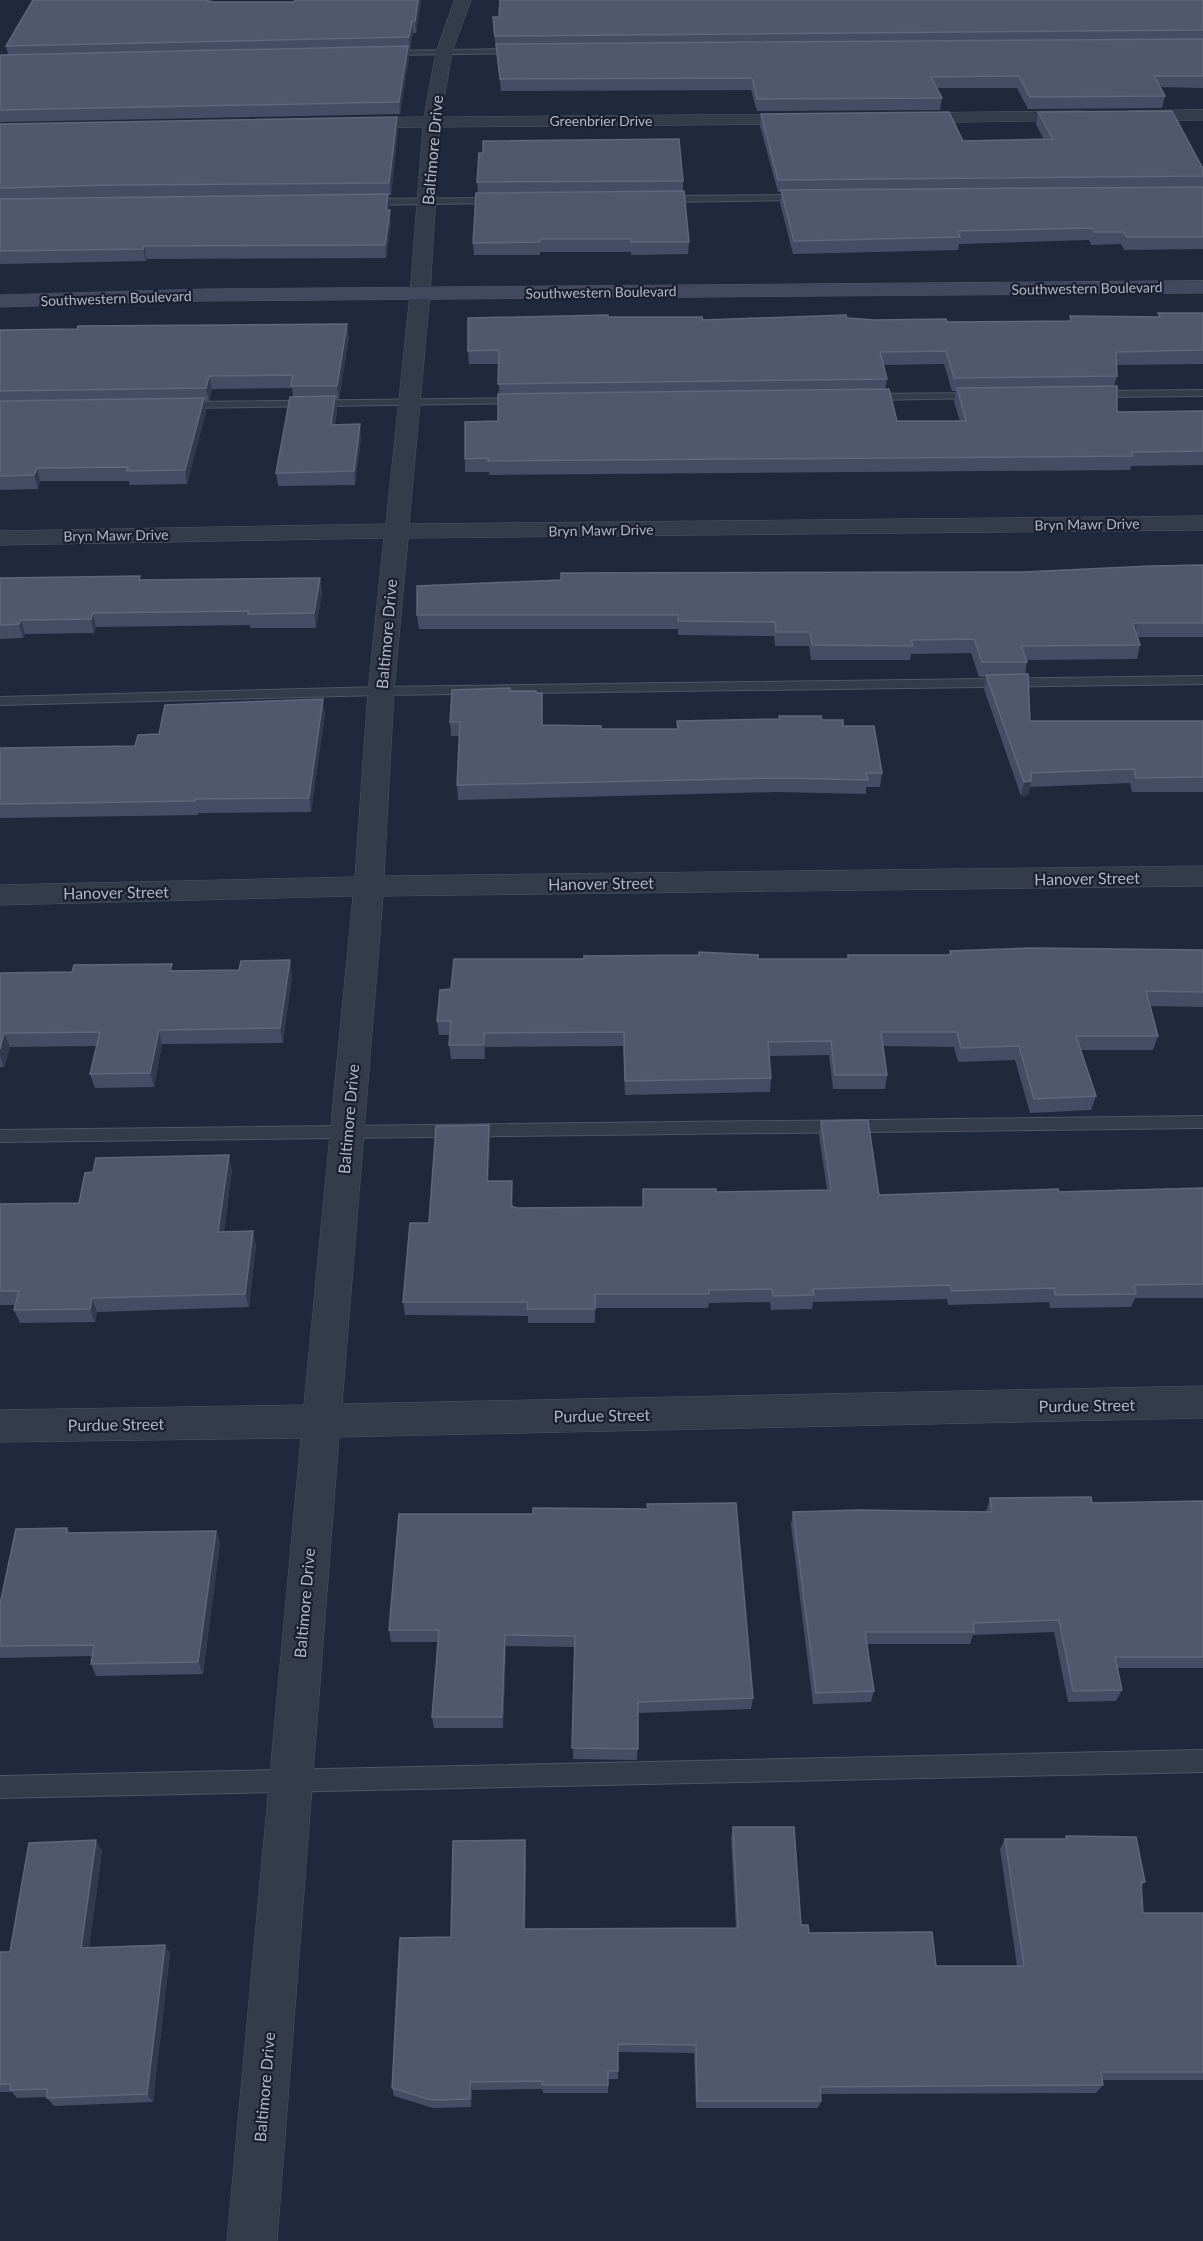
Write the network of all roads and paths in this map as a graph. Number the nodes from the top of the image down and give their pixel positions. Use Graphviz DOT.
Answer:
graph roads {
  1 [pos="463,0"];
  2 [pos="527,51"];
  3 [pos="444,52"];
  4 [pos="384,53"];
  5 [pos="1203,115"];
  6 [pos="823,118"];
  7 [pos="894,118"];
  8 [pos="432,122"];
  9 [pos="337,123"];
  10 [pos="809,198"];
  11 [pos="654,199"];
  12 [pos="427,201"];
  13 [pos="510,201"];
  14 [pos="357,202"];
  15 [pos="1203,287"];
  16 [pos="420,294"];
  17 [pos="0,301"];
  18 [pos="1203,393"];
  19 [pos="1084,394"];
  20 [pos="990,395"];
  21 [pos="859,397"];
  22 [pos="527,401"];
  23 [pos="408,402"];
  24 [pos="170,406"];
  25 [pos="1203,523"];
  26 [pos="396,532"];
  27 [pos="0,538"];
  28 [pos="1203,680"];
  29 [pos="381,691"];
  30 [pos="0,701"];
  31 [pos="1203,876"];
  32 [pos="369,886"];
  33 [pos="0,895"];
  34 [pos="1203,1122"];
  35 [pos="346,1133"];
  36 [pos="0,1136"];
  37 [pos="1203,1402"];
  38 [pos="320,1421"];
  39 [pos="0,1426"];
  40 [pos="1203,1761"];
  41 [pos="289,1782"];
  42 [pos="0,1787"];
  43 [pos="252,2241"];
  1 -- 3 [label="street, Baltimore Drive"];
  2 -- 3 [label="lane"];
  3 -- 4 [label="lane"];
  3 -- 8 [label="street, Baltimore Drive"];
  5 -- 7 [label="street"];
  6 -- 8 [label="street, Greenbrier Drive"];
  8 -- 9 [label="street, Greenbrier Drive"];
  8 -- 12 [label="street, Baltimore Drive"];
  10 -- 11 [label="lane"];
  12 -- 13 [label="lane"];
  12 -- 14 [label="lane"];
  12 -- 16 [label="street, Baltimore Drive"];
  15 -- 16 [label="street, Southwestern Boulevard"];
  16 -- 17 [label="street, Southwestern Boulevard"];
  16 -- 23 [label="street, Baltimore Drive"];
  18 -- 19 [label="lane"];
  20 -- 21 [label="lane"];
  22 -- 23 [label="lane"];
  23 -- 24 [label="lane"];
  23 -- 26 [label="street, Baltimore Drive"];
  25 -- 26 [label="street, Bryn Mawr Drive"];
  26 -- 27 [label="street, Bryn Mawr Drive"];
  26 -- 29 [label="street, Baltimore Drive"];
  28 -- 29 [label="lane"];
  29 -- 30 [label="lane"];
  29 -- 32 [label="street, Baltimore Drive"];
  31 -- 32 [label="street, Hanover Street"];
  32 -- 33 [label="street, Hanover Street"];
  32 -- 35 [label="street, Baltimore Drive"];
  34 -- 35 [label="lane"];
  35 -- 36 [label="lane"];
  35 -- 38 [label="street, Baltimore Drive"];
  37 -- 38 [label="street, Purdue Street"];
  38 -- 39 [label="street, Purdue Street"];
  38 -- 41 [label="street, Baltimore Drive"];
  40 -- 41 [label="lane"];
  41 -- 42 [label="lane"];
  41 -- 43 [label="street, Baltimore Drive"];
}
